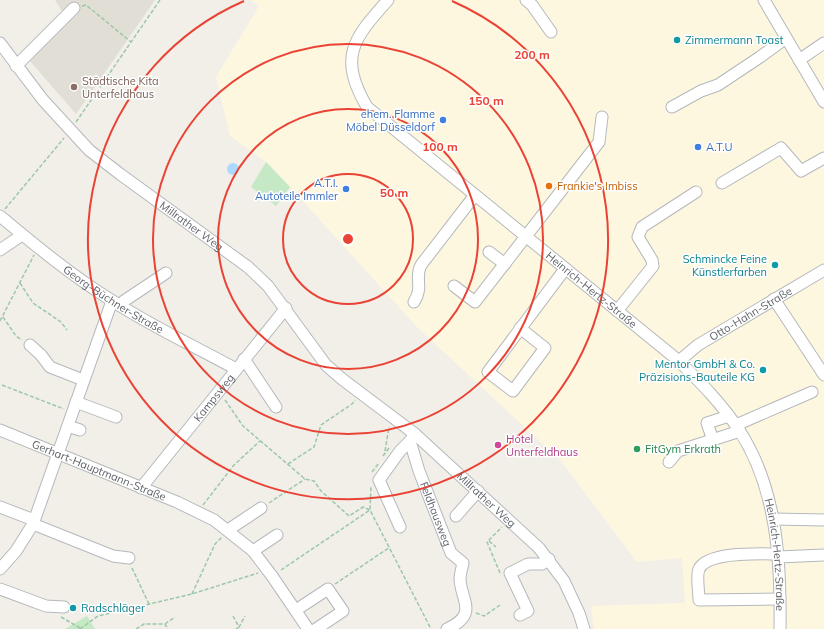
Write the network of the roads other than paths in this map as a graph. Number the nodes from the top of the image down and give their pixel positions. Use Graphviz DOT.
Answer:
graph roads {
  1 [pos="388,0"];
  2 [pos="526,0"];
  3 [pos="764,0"];
  4 [pos="74,8"];
  5 [pos="551,32"];
  6 [pos="786,38"];
  7 [pos="824,43"];
  8 [pos="0,44"];
  9 [pos="799,60"];
  10 [pos="16,66"];
  11 [pos="824,102"];
  12 [pos="672,107"];
  13 [pos="602,117"];
  14 [pos="824,158"];
  15 [pos="722,183"];
  16 [pos="696,192"];
  17 [pos="475,195"];
  18 [pos="2,212"];
  19 [pos="22,235"];
  20 [pos="526,237"];
  21 [pos="0,250"];
  22 [pos="489,252"];
  23 [pos="505,264"];
  24 [pos="565,269"];
  25 [pos="824,270"];
  26 [pos="166,273"];
  27 [pos="454,286"];
  28 [pos="774,299"];
  29 [pos="414,302"];
  30 [pos="117,304"];
  31 [pos="286,308"];
  32 [pos="617,311"];
  33 [pos="520,328"];
  34 [pos="30,345"];
  35 [pos="244,359"];
  36 [pos="679,361"];
  37 [pos="236,370"];
  38 [pos="824,376"];
  39 [pos="83,380"];
  40 [pos="812,392"];
  41 [pos="74,407"];
  42 [pos="276,407"];
  43 [pos="729,416"];
  44 [pos="116,417"];
  45 [pos="68,426"];
  46 [pos="738,428"];
  47 [pos="0,430"];
  48 [pos="80,430"];
  49 [pos="412,437"];
  50 [pos="714,440"];
  51 [pos="59,454"];
  52 [pos="669,462"];
  53 [pos="142,488"];
  54 [pos="478,491"];
  55 [pos="0,507"];
  56 [pos="261,508"];
  57 [pos="456,516"];
  58 [pos="773,519"];
  59 [pos="824,520"];
  60 [pos="33,522"];
  61 [pos="400,527"];
  62 [pos="228,530"];
  63 [pos="277,535"];
  64 [pos="253,552"];
  65 [pos="824,555"];
  66 [pos="778,556"];
  67 [pos="549,559"];
  68 [pos="128,561"];
  69 [pos="0,568"];
  70 [pos="0,589"];
  71 [pos="780,599"];
  72 [pos="64,607"];
  73 [pos="296,610"];
  74 [pos="520,615"];
  75 [pos="308,629"];
  76 [pos="316,629"];
  77 [pos="447,629"];
  78 [pos="584,629"];
  79 [pos="780,629"];
  1 -- 17 [label="street, Heinrich-Hertz-Straße"];
  2 -- 5 [label="street"];
  3 -- 6 [label="street"];
  4 -- 10 [label="street"];
  6 -- 9 [label="street"];
  6 -- 12 [label="street"];
  7 -- 9 [label="street"];
  8 -- 10 [label="street, Millrather Weg"];
  9 -- 11 [label="street"];
  10 -- 31 [label="street, Millrather Weg"];
  13 -- 20 [label="street"];
  14 -- 15 [label="street"];
  16 -- 32 [label="street"];
  17 -- 20 [label="street, Heinrich-Hertz-Straße"];
  17 -- 29 [label="street"];
  18 -- 19 [label="street, Georg-Büchner-Straße"];
  19 -- 21 [label="street"];
  19 -- 30 [label="street, Georg-Büchner-Straße"];
  20 -- 23 [label="street"];
  20 -- 24 [label="street, Heinrich-Hertz-Straße"];
  22 -- 23 [label="street"];
  23 -- 27 [label="street"];
  24 -- 32 [label="street, Heinrich-Hertz-Straße"];
  24 -- 33 [label="street"];
  25 -- 28 [label="street, Otto-Hahn-Straße"];
  26 -- 30 [label="street"];
  28 -- 36 [label="street, Otto-Hahn-Straße"];
  28 -- 38 [label="street"];
  30 -- 37 [label="street, Georg-Büchner-Straße"];
  30 -- 39 [label="street"];
  31 -- 35 [label="street, Kampsweg"];
  31 -- 49 [label="street, Millrather Weg"];
  32 -- 36 [label="street, Heinrich-Hertz-Straße"];
  33 -- 33 [label="street"];
  34 -- 39 [label="street"];
  35 -- 37 [label="street, Kampsweg"];
  35 -- 42 [label="street"];
  36 -- 43 [label="street, Heinrich-Hertz-Straße"];
  37 -- 53 [label="street, Kampsweg"];
  39 -- 41 [label="street"];
  40 -- 46 [label="street"];
  41 -- 44 [label="street"];
  41 -- 45 [label="street"];
  43 -- 46 [label="street, Heinrich-Hertz-Straße"];
  43 -- 50 [label="street"];
  45 -- 48 [label="street"];
  45 -- 51 [label="street"];
  46 -- 50 [label="street"];
  46 -- 58 [label="street, Heinrich-Hertz-Straße"];
  47 -- 51 [label="street, Gerhart-Hauptmann-Straße"];
  49 -- 54 [label="street, Millrather Weg"];
  49 -- 61 [label="street"];
  49 -- 77 [label="street, Feldhausweg"];
  50 -- 52 [label="street"];
  51 -- 53 [label="street, Gerhart-Hauptmann-Straße"];
  51 -- 60 [label="street"];
  53 -- 62 [label="street, Gerhart-Hauptmann-Straße"];
  54 -- 57 [label="street"];
  54 -- 67 [label="street, Millrather Weg"];
  55 -- 60 [label="street"];
  56 -- 62 [label="street"];
  58 -- 59 [label="street"];
  58 -- 66 [label="street, Heinrich-Hertz-Straße"];
  60 -- 68 [label="street"];
  60 -- 69 [label="street"];
  62 -- 64 [label="street, Gerhart-Hauptmann-Straße"];
  63 -- 64 [label="street"];
  64 -- 73 [label="street, Gerhart-Hauptmann-Straße"];
  65 -- 66 [label="street"];
  66 -- 71 [label="street, Heinrich-Hertz-Straße"];
  66 -- 71 [label="street"];
  67 -- 74 [label="street"];
  67 -- 78 [label="street, Millrather Weg"];
  70 -- 72 [label="street"];
  71 -- 79 [label="street, Heinrich-Hertz-Straße"];
  73 -- 75 [label="street, Gerhart-Hauptmann-Straße"];
  73 -- 76 [label="street"];
}
